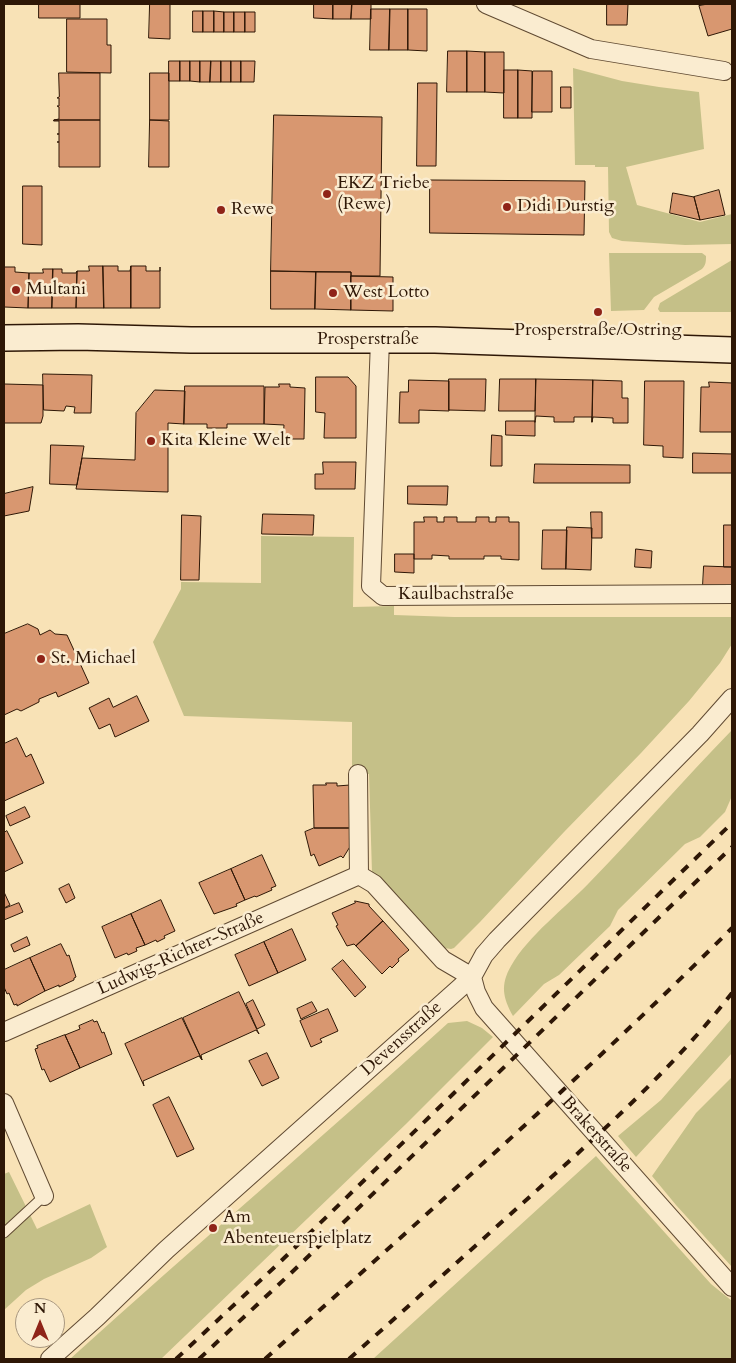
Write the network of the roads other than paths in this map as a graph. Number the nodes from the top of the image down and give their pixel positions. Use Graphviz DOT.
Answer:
graph roads {
  1 [pos="486,4"];
  2 [pos="728,71"];
  3 [pos="4,338"];
  4 [pos="380,340"];
  5 [pos="732,350"];
  6 [pos="732,594"];
  7 [pos="732,698"];
  8 [pos="358,774"];
  9 [pos="359,875"];
  10 [pos="472,977"];
  11 [pos="4,1032"];
  12 [pos="4,1103"];
  13 [pos="44,1196"];
  14 [pos="4,1233"];
  15 [pos="732,1287"];
  16 [pos="50,1359"];
  1 -- 2 [label="street"];
  3 -- 4 [label="main road, Prosperstraße"];
  4 -- 5 [label="main road, Prosperstraße"];
  4 -- 6 [label="street, Kaulbachstraße"];
  7 -- 10 [label="street, Devensstraße"];
  8 -- 9 [label="street"];
  9 -- 10 [label="street"];
  9 -- 11 [label="street, Ludwig-Richter-Straße"];
  10 -- 15 [label="street, Brakerstraße"];
  10 -- 16 [label="street, Devensstraße"];
  12 -- 13 [label="street"];
  13 -- 14 [label="lane"];
}
